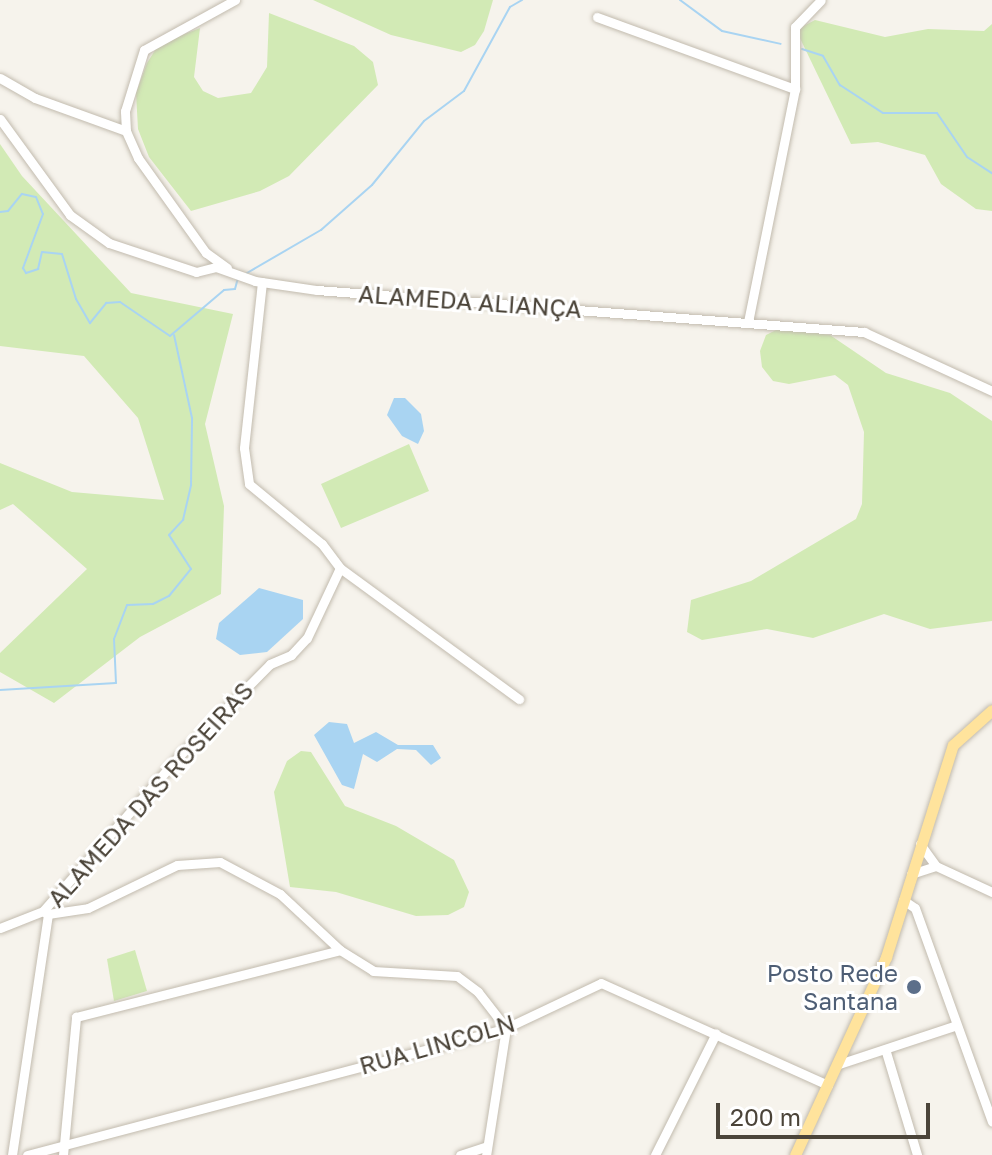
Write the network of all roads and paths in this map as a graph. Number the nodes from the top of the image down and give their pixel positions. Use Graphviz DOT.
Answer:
graph roads {
  1 [pos="235,0"];
  2 [pos="821,0"];
  3 [pos="597,17"];
  4 [pos="0,78"];
  5 [pos="795,89"];
  6 [pos="0,119"];
  7 [pos="126,131"];
  8 [pos="236,275"];
  9 [pos="259,282"];
  10 [pos="748,322"];
  11 [pos="992,391"];
  12 [pos="340,568"];
  13 [pos="519,699"];
  14 [pos="992,710"];
  15 [pos="920,844"];
  16 [pos="936,866"];
  17 [pos="911,874"];
  18 [pos="992,892"];
  19 [pos="903,900"];
  20 [pos="45,913"];
  21 [pos="0,928"];
  22 [pos="340,950"];
  23 [pos="957,1025"];
  24 [pos="506,1028"];
  25 [pos="716,1033"];
  26 [pos="886,1052"];
  27 [pos="836,1065"];
  28 [pos="828,1085"];
  29 [pos="992,1122"];
  30 [pos="64,1150"];
  31 [pos="487,1151"];
  32 [pos="12,1155"];
  33 [pos="27,1155"];
  34 [pos="460,1155"];
  35 [pos="655,1155"];
  36 [pos="795,1155"];
  37 [pos="917,1155"];
  1 -- 7 [label="street"];
  2 -- 5 [label="street"];
  3 -- 5 [label="street"];
  4 -- 7 [label="street"];
  5 -- 10 [label="street"];
  6 -- 8 [label="street, ALAMEDA ALIANÇA"];
  7 -- 8 [label="street"];
  8 -- 9 [label="street, ALAMEDA ALIANÇA"];
  9 -- 10 [label="street, ALAMEDA ALIANÇA"];
  9 -- 12 [label="street"];
  10 -- 11 [label="street, ALAMEDA ALIANÇA"];
  12 -- 13 [label="street"];
  12 -- 20 [label="street, ALAMEDA DAS ROSEIRAS"];
  14 -- 15 [label="main road"];
  15 -- 16 [label="street"];
  15 -- 17 [label="main road"];
  16 -- 17 [label="street"];
  16 -- 18 [label="street"];
  17 -- 19 [label="main road"];
  19 -- 23 [label="street"];
  19 -- 27 [label="main road"];
  20 -- 21 [label="street, ALAMEDA DAS ROSEIRAS"];
  20 -- 22 [label="street"];
  20 -- 32 [label="street"];
  22 -- 24 [label="street"];
  22 -- 30 [label="street"];
  23 -- 26 [label="street"];
  23 -- 29 [label="street"];
  24 -- 25 [label="street, RUA LINCOLN"];
  24 -- 30 [label="street, RUA LINCOLN"];
  24 -- 31 [label="street"];
  25 -- 28 [label="street, RUA LINCOLN"];
  25 -- 35 [label="street"];
  26 -- 27 [label="street"];
  26 -- 37 [label="street"];
  27 -- 28 [label="main road"];
  28 -- 36 [label="main road"];
  30 -- 33 [label="street, RUA LINCOLN"];
  31 -- 34 [label="street"];
}
